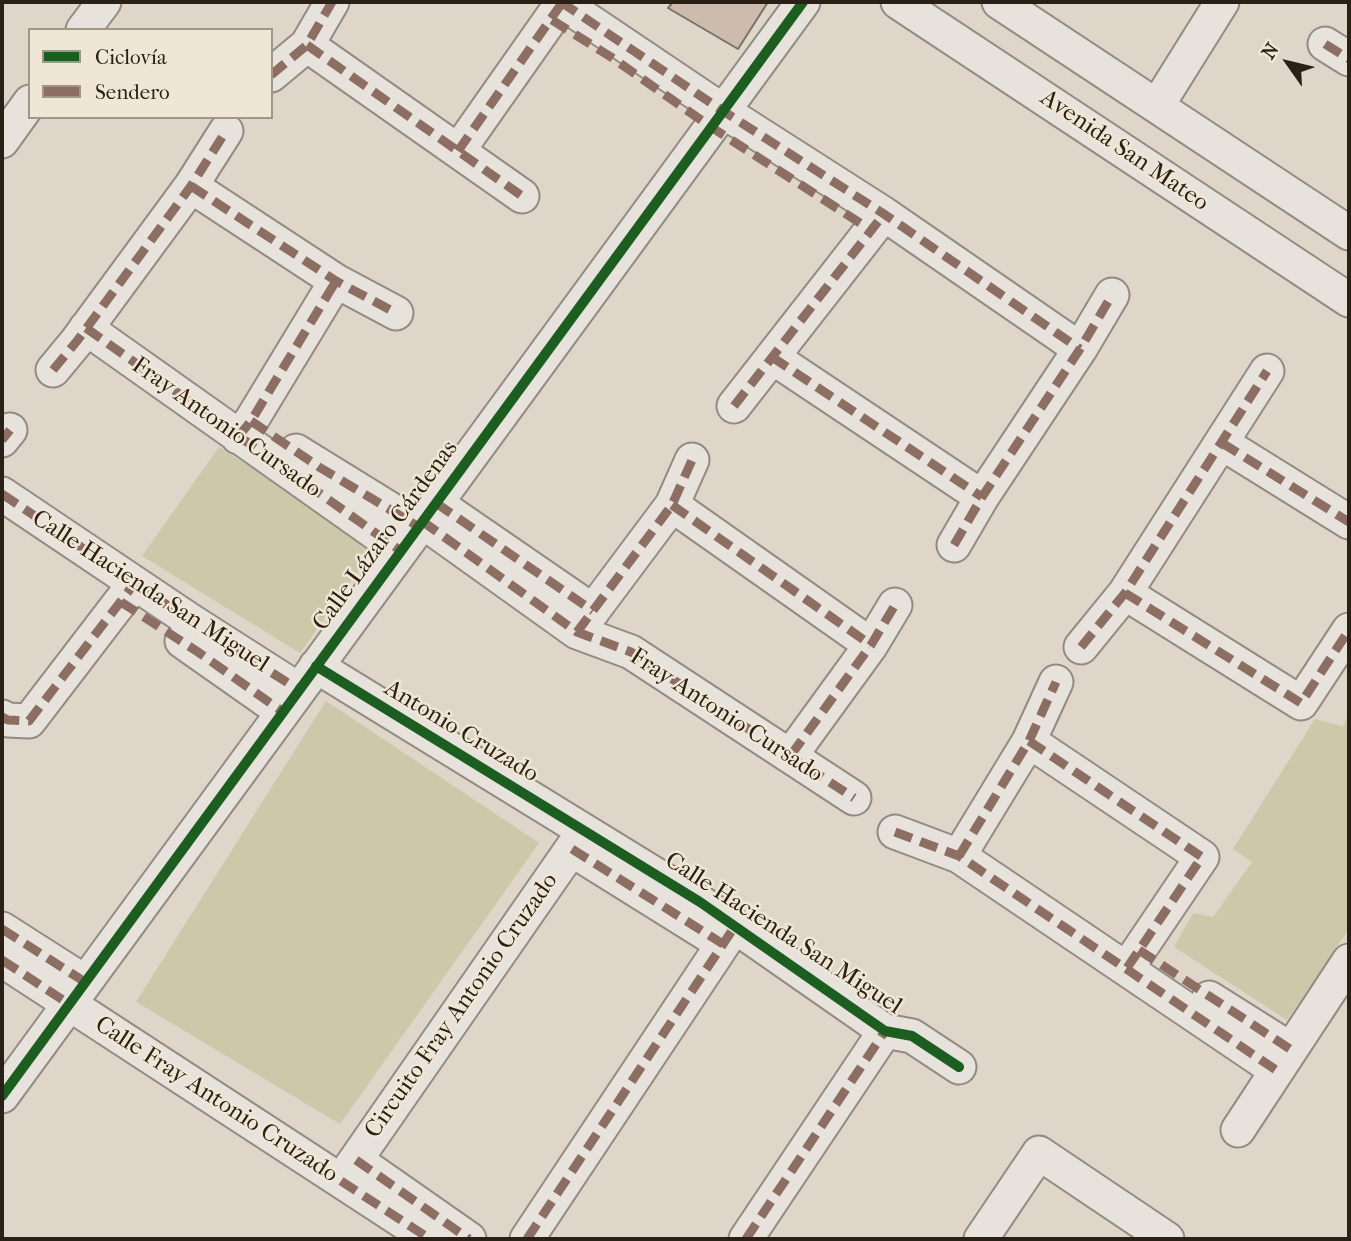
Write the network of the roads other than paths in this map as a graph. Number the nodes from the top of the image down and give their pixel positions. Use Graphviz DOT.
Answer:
graph roads {
  1 [pos="104,2"];
  2 [pos="332,2"];
  3 [pos="803,2"];
  4 [pos="898,2"];
  5 [pos="999,2"];
  6 [pos="1222,2"];
  7 [pos="558,8"];
  8 [pos="84,28"];
  9 [pos="307,45"];
  10 [pos="273,73"];
  11 [pos="28,105"];
  12 [pos="1157,106"];
  13 [pos="717,119"];
  14 [pos="226,131"];
  15 [pos="2,141"];
  16 [pos="458,151"];
  17 [pos="191,186"];
  18 [pos="522,196"];
  19 [pos="877,222"];
  20 [pos="1349,233"];
  21 [pos="336,281"];
  22 [pos="1112,295"];
  23 [pos="1349,300"];
  24 [pos="397,313"];
  25 [pos="86,328"];
  26 [pos="1080,349"];
  27 [pos="772,356"];
  28 [pos="53,370"];
  29 [pos="1267,371"];
  30 [pos="734,406"];
  31 [pos="245,429"];
  32 [pos="1223,443"];
  33 [pos="692,460"];
  34 [pos="2,494"];
  35 [pos="982,497"];
  36 [pos="671,505"];
  37 [pos="1349,522"];
  38 [pos="419,525"];
  39 [pos="954,545"];
  40 [pos="128,593"];
  41 [pos="1125,593"];
  42 [pos="895,605"];
  43 [pos="585,622"];
  44 [pos="1349,630"];
  45 [pos="871,645"];
  46 [pos="1082,648"];
  47 [pos="1056,682"];
  48 [pos="299,689"];
  49 [pos="2,717"];
  50 [pos="1029,741"];
  51 [pos="791,755"];
  52 [pos="854,798"];
  53 [pos="895,832"];
  54 [pos="578,840"];
  55 [pos="959,856"];
  56 [pos="2,929"];
  57 [pos="729,935"];
  58 [pos="1133,959"];
  59 [pos="2,960"];
  60 [pos="1349,961"];
  61 [pos="77,993"];
  62 [pos="885,1031"];
  63 [pos="1283,1059"];
  64 [pos="959,1068"];
  65 [pos="2,1096"];
  66 [pos="1238,1130"];
  67 [pos="348,1170"];
  68 [pos="430,1239"];
  69 [pos="469,1239"];
  70 [pos="527,1239"];
  71 [pos="746,1239"];
  72 [pos="981,1239"];
  73 [pos="1167,1239"];
  1 -- 8 [label="street"];
  2 -- 9 [label="street"];
  3 -- 13 [label="street, Calle Lázaro Cárdenas"];
  4 -- 23 [label="street, Avenida San Mateo"];
  5 -- 12 [label="street"];
  6 -- 12 [label="street"];
  7 -- 13 [label="street"];
  7 -- 16 [label="street"];
  9 -- 10 [label="street"];
  9 -- 16 [label="street"];
  11 -- 15 [label="street"];
  12 -- 20 [label="street"];
  13 -- 19 [label="street"];
  13 -- 38 [label="street, Calle Lázaro Cárdenas"];
  14 -- 17 [label="street"];
  16 -- 18 [label="street"];
  17 -- 21 [label="street"];
  17 -- 25 [label="street"];
  19 -- 26 [label="street"];
  19 -- 27 [label="street"];
  21 -- 24 [label="street"];
  21 -- 31 [label="street"];
  22 -- 26 [label="street"];
  25 -- 28 [label="street"];
  25 -- 31 [label="street, Fray Antonio Cursado"];
  26 -- 35 [label="street"];
  27 -- 30 [label="street"];
  27 -- 35 [label="street"];
  29 -- 32 [label="street"];
  31 -- 38 [label="street, Fray Antonio Cursado"];
  32 -- 37 [label="street"];
  32 -- 41 [label="street"];
  33 -- 36 [label="street"];
  34 -- 40 [label="street, Calle Hacienda San Miguel"];
  35 -- 39 [label="street"];
  36 -- 43 [label="street"];
  36 -- 45 [label="street"];
  38 -- 43 [label="street, Fray Antonio Cursado"];
  38 -- 48 [label="street, Calle Lázaro Cárdenas"];
  40 -- 48 [label="street, Calle Hacienda San Miguel"];
  40 -- 49 [label="street"];
  41 -- 44 [label="street"];
  41 -- 46 [label="street"];
  42 -- 45 [label="street"];
  43 -- 51 [label="street, Fray Antonio Cursado"];
  45 -- 51 [label="street"];
  47 -- 50 [label="street"];
  48 -- 54 [label="street, Antonio Cruzado"];
  48 -- 61 [label="street, Calle Lázaro Cárdenas"];
  50 -- 55 [label="street"];
  50 -- 58 [label="street"];
  51 -- 52 [label="street, Fray Antonio Cursado"];
  53 -- 55 [label="street"];
  54 -- 57 [label="street, Calle Hacienda San Miguel"];
  54 -- 67 [label="street, Circuito Fray Antonio Cruzado"];
  55 -- 58 [label="street"];
  56 -- 61 [label="street, Calle Fray Antonio Cruzado"];
  57 -- 62 [label="street, Calle Hacienda San Miguel"];
  57 -- 70 [label="street"];
  58 -- 63 [label="street"];
  59 -- 61 [label="street, Calle Fray Antonio Cruzado"];
  60 -- 63 [label="street"];
  61 -- 65 [label="street, Calle Lázaro Cárdenas"];
  61 -- 67 [label="street, Calle Fray Antonio Cruzado"];
  62 -- 64 [label="street, Calle Hacienda San Miguel"];
  62 -- 71 [label="street"];
  63 -- 66 [label="street"];
  67 -- 68 [label="street, Calle Fray Antonio Cruzado"];
  67 -- 69 [label="street, Calle Fray Antonio Cruzado"];
  72 -- 73 [label="street"];
}
